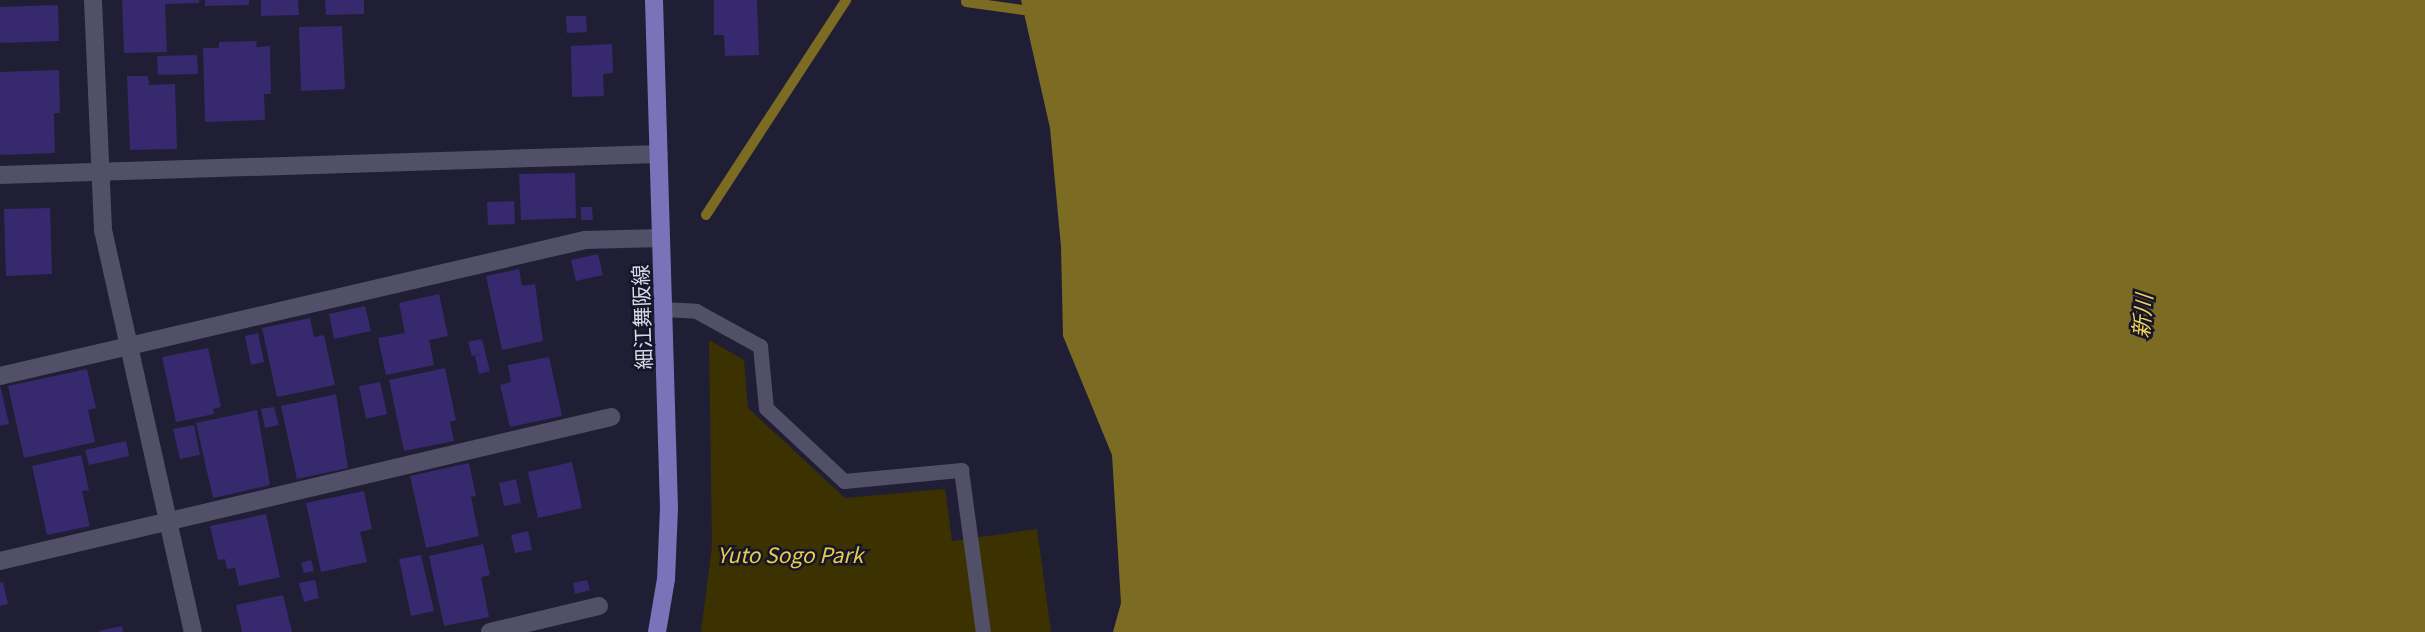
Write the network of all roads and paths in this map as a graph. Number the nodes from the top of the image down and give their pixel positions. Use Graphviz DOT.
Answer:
graph roads {
  1 [pos="93,0"];
  2 [pos="654,0"];
  3 [pos="659,154"];
  4 [pos="98,172"];
  5 [pos="0,175"];
  6 [pos="661,238"];
  7 [pos="663,309"];
  8 [pos="127,346"];
  9 [pos="0,376"];
  10 [pos="611,417"];
  11 [pos="168,523"];
  12 [pos="0,561"];
  13 [pos="600,606"];
  14 [pos="193,632"];
  15 [pos="490,632"];
  16 [pos="657,632"];
  17 [pos="983,632"];
  1 -- 4 [label="street"];
  2 -- 3 [label="main road, 細江舞阪線"];
  3 -- 4 [label="street"];
  3 -- 6 [label="main road, 細江舞阪線"];
  4 -- 5 [label="street"];
  4 -- 8 [label="street"];
  6 -- 7 [label="main road, 細江舞阪線"];
  6 -- 8 [label="street"];
  7 -- 16 [label="main road, 細江舞阪線"];
  7 -- 17 [label="lane"];
  8 -- 9 [label="street"];
  8 -- 11 [label="street"];
  10 -- 11 [label="street"];
  11 -- 12 [label="street"];
  11 -- 14 [label="street"];
  13 -- 15 [label="street"];
}
